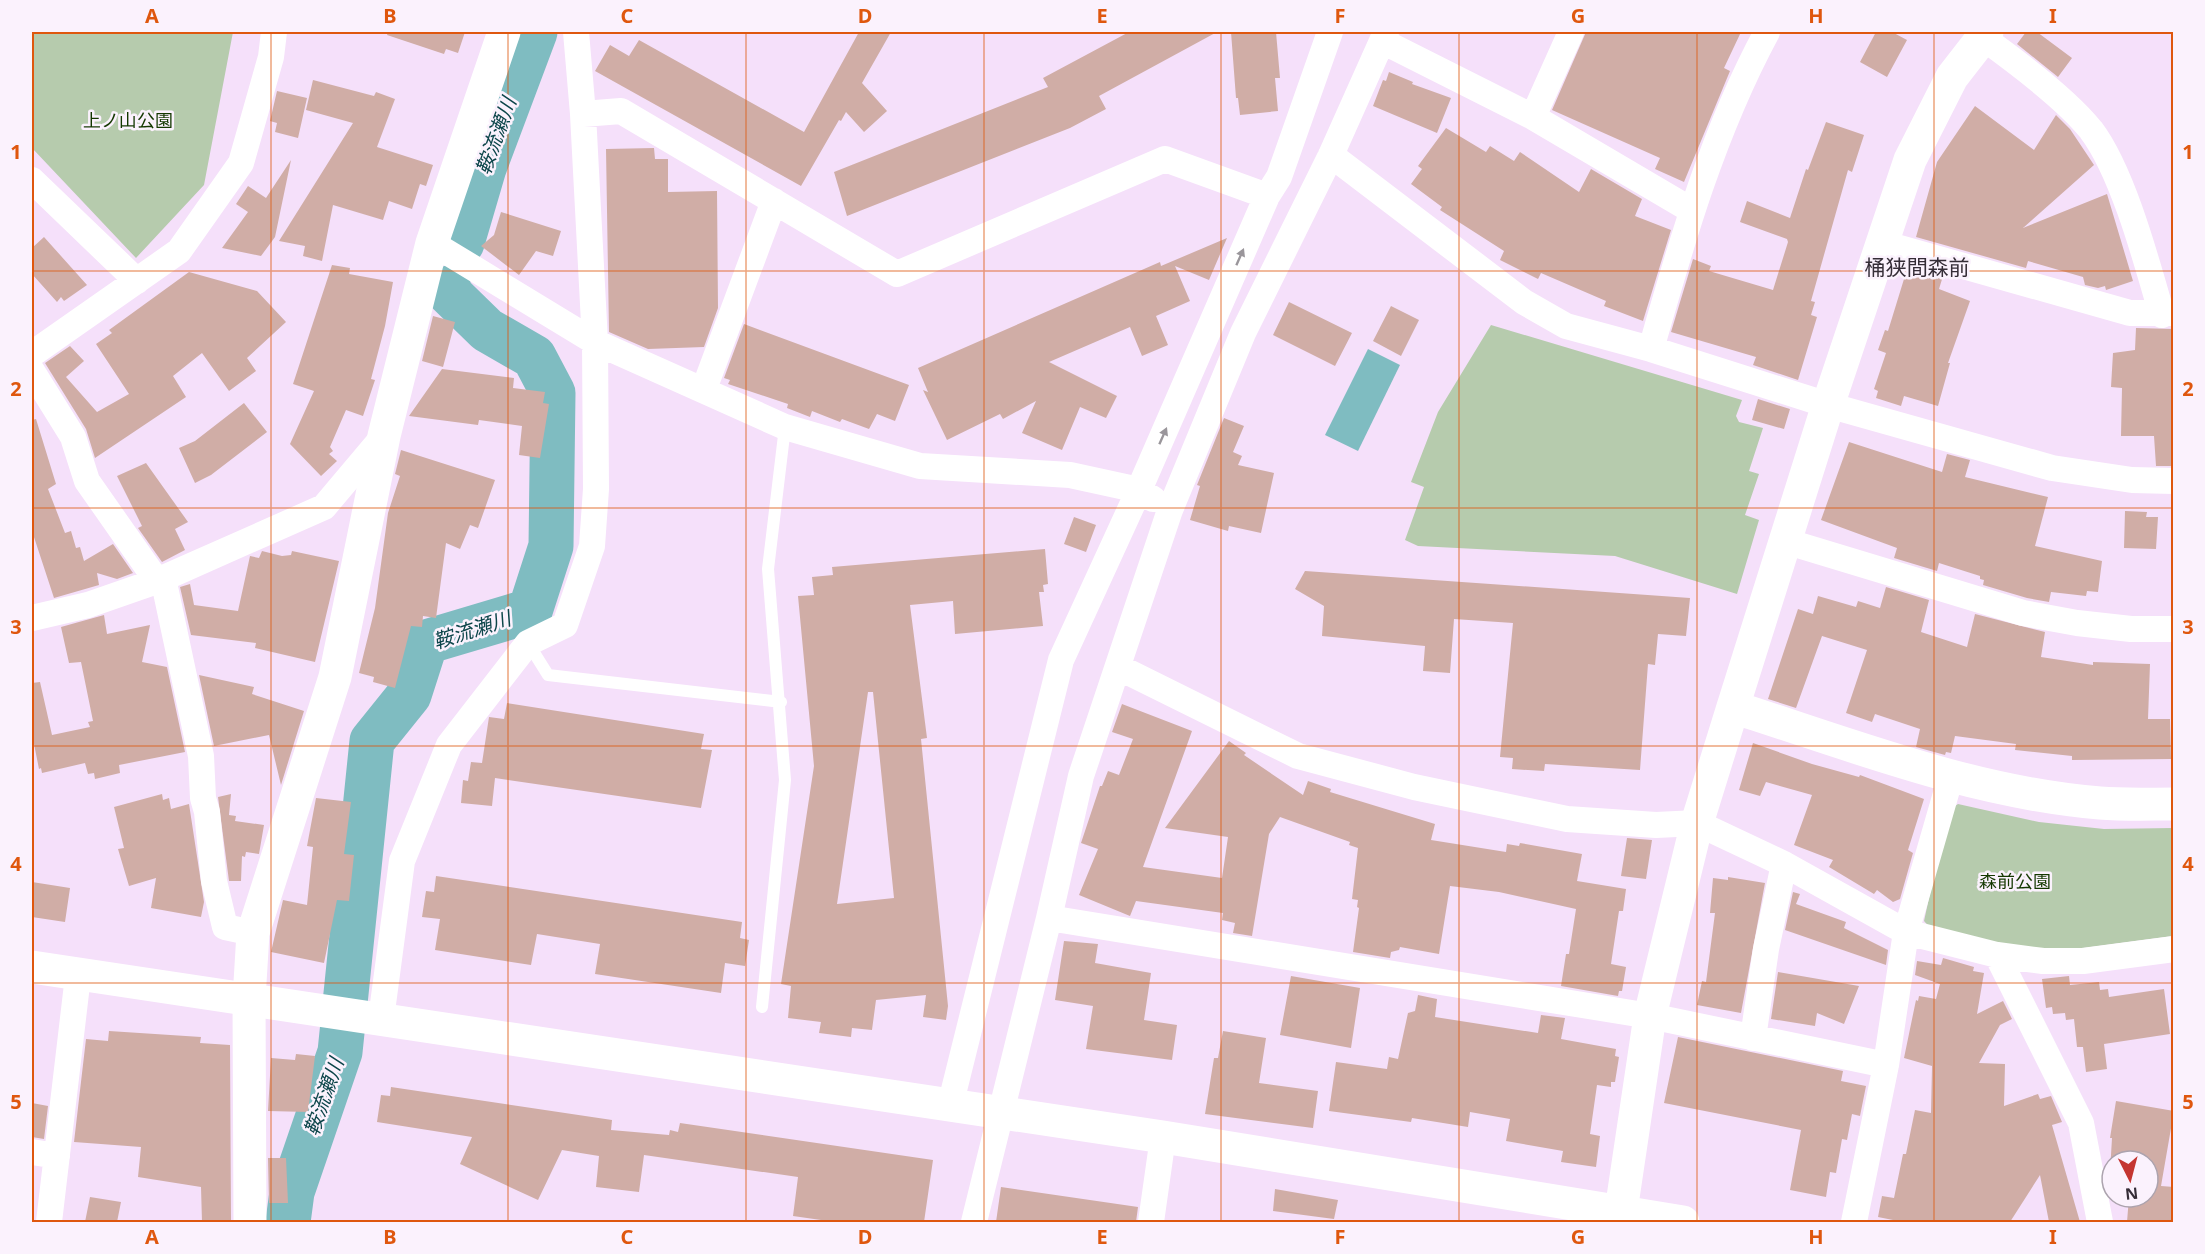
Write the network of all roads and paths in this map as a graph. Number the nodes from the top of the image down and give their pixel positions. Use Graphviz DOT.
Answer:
graph roads {
  1 [pos="274,32"];
  2 [pos="504,32"];
  3 [pos="576,32"];
  4 [pos="1330,32"];
  5 [pos="1571,32"];
  6 [pos="1767,32"];
  7 [pos="1984,34"];
  8 [pos="1384,36"];
  9 [pos="583,114"];
  10 [pos="1533,117"];
  11 [pos="1331,155"];
  12 [pos="32,180"];
  13 [pos="1267,196"];
  14 [pos="774,201"];
  15 [pos="1691,210"];
  16 [pos="432,243"];
  17 [pos="1882,243"];
  18 [pos="137,281"];
  19 [pos="2168,314"];
  20 [pos="595,342"];
  21 [pos="1651,349"];
  22 [pos="32,354"];
  23 [pos="32,371"];
  24 [pos="704,389"];
  25 [pos="1828,405"];
  26 [pos="785,428"];
  27 [pos="384,436"];
  28 [pos="2174,481"];
  29 [pos="1139,490"];
  30 [pos="1170,510"];
  31 [pos="1785,541"];
  32 [pos="160,580"];
  33 [pos="32,618"];
  34 [pos="2174,629"];
  35 [pos="528,643"];
  36 [pos="1118,667"];
  37 [pos="781,702"];
  38 [pos="1733,707"];
  39 [pos="1951,776"];
  40 [pos="2174,804"];
  41 [pos="1697,824"];
  42 [pos="1784,864"];
  43 [pos="1049,918"];
  44 [pos="1906,932"];
  45 [pos="253,933"];
  46 [pos="2174,949"];
  47 [pos="1997,955"];
  48 [pos="32,967"];
  49 [pos="78,976"];
  50 [pos="249,999"];
  51 [pos="762,1007"];
  52 [pos="355,1015"];
  53 [pos="1650,1016"];
  54 [pos="1753,1038"];
  55 [pos="1886,1065"];
  56 [pos="950,1106"];
  57 [pos="1000,1113"];
  58 [pos="1163,1137"];
  59 [pos="32,1152"];
  60 [pos="57,1156"];
  61 [pos="1620,1217"];
  62 [pos="49,1222"];
  63 [pos="250,1222"];
  64 [pos="974,1222"];
  65 [pos="1151,1222"];
  66 [pos="1683,1222"];
  67 [pos="1854,1222"];
  68 [pos="2100,1222"];
  1 -- 18 [label="street"];
  2 -- 16 [label="street"];
  3 -- 9 [label="street"];
  4 -- 13 [label="street"];
  5 -- 10 [label="street"];
  6 -- 15 [label="street"];
  7 -- 17 [label="street"];
  7 -- 19 [label="street"];
  8 -- 10 [label="street"];
  8 -- 11 [label="street"];
  9 -- 14 [label="street"];
  9 -- 20 [label="street"];
  10 -- 15 [label="street"];
  11 -- 21 [label="street"];
  11 -- 30 [label="street"];
  12 -- 18 [label="street"];
  13 -- 14 [label="street"];
  29 -- 13 [label="street, one-way"];
  14 -- 24 [label="street"];
  15 -- 21 [label="street"];
  16 -- 20 [label="street"];
  16 -- 27 [label="street"];
  17 -- 19 [label="street"];
  17 -- 25 [label="street"];
  18 -- 22 [label="street"];
  20 -- 24 [label="street"];
  20 -- 35 [label="street"];
  21 -- 25 [label="street"];
  23 -- 32 [label="street"];
  24 -- 26 [label="street"];
  25 -- 28 [label="street"];
  25 -- 31 [label="street"];
  26 -- 29 [label="street"];
  26 -- 37 [label="lane"];
  27 -- 32 [label="street"];
  27 -- 45 [label="street"];
  29 -- 30 [label="street"];
  29 -- 56 [label="street"];
  30 -- 36 [label="street"];
  31 -- 34 [label="street"];
  31 -- 38 [label="street"];
  32 -- 33 [label="street"];
  32 -- 45 [label="street"];
  35 -- 37 [label="lane"];
  35 -- 52 [label="street"];
  36 -- 41 [label="street"];
  36 -- 43 [label="street"];
  37 -- 51 [label="lane"];
  38 -- 39 [label="street"];
  38 -- 41 [label="street"];
  39 -- 40 [label="street"];
  39 -- 44 [label="street"];
  41 -- 42 [label="street"];
  41 -- 53 [label="street"];
  42 -- 44 [label="street"];
  42 -- 54 [label="street"];
  43 -- 53 [label="street"];
  43 -- 57 [label="street"];
  44 -- 47 [label="street"];
  44 -- 55 [label="street"];
  45 -- 50 [label="street"];
  46 -- 47 [label="street"];
  47 -- 68 [label="street"];
  48 -- 49 [label="street"];
  49 -- 50 [label="street"];
  49 -- 60 [label="street"];
  50 -- 52 [label="street"];
  50 -- 63 [label="street"];
  52 -- 56 [label="street"];
  53 -- 54 [label="street"];
  53 -- 61 [label="street"];
  54 -- 55 [label="street"];
  55 -- 67 [label="street"];
  56 -- 57 [label="street"];
  57 -- 58 [label="street"];
  57 -- 64 [label="street"];
  58 -- 61 [label="street"];
  58 -- 65 [label="street"];
  59 -- 60 [label="street"];
  60 -- 62 [label="street"];
  61 -- 66 [label="street"];
}
